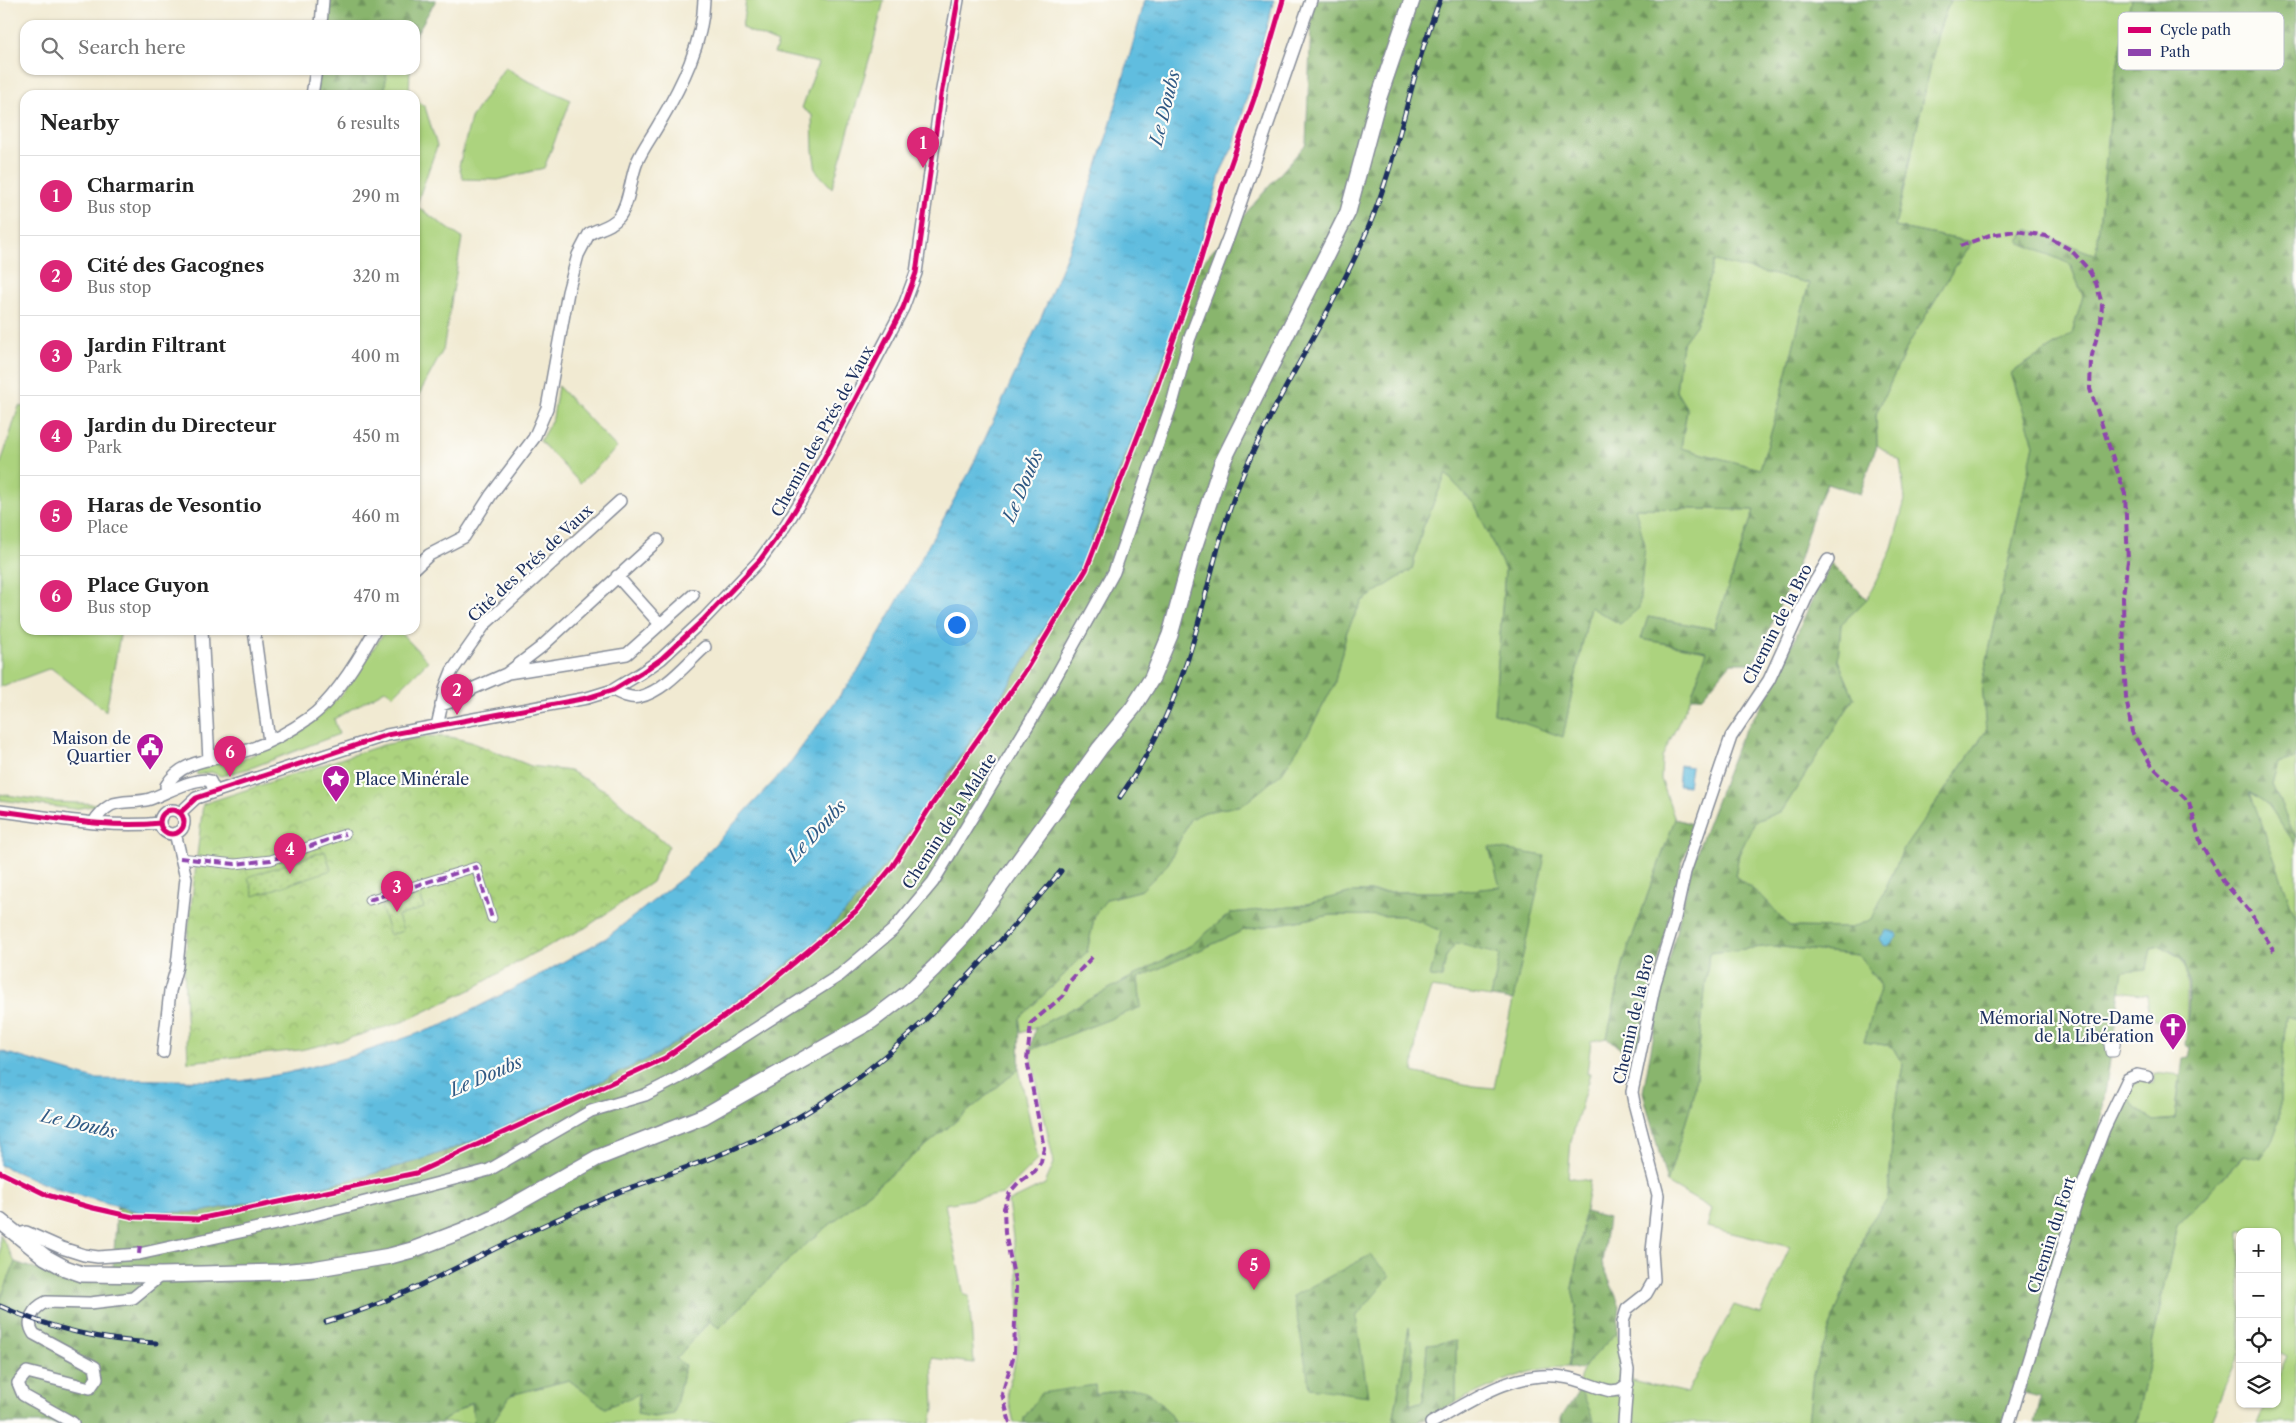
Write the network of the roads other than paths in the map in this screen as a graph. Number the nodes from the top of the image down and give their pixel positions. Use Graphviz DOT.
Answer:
graph roads {
  1 [pos="323,0"];
  2 [pos="704,0"];
  3 [pos="958,0"];
  4 [pos="1311,0"];
  5 [pos="1412,0"];
  6 [pos="321,20"];
  7 [pos="315,75"];
  8 [pos="313,90"];
  9 [pos="620,501"];
  10 [pos="658,540"];
  11 [pos="1828,560"];
  12 [pos="420,563"];
  13 [pos="617,576"];
  14 [pos="692,595"];
  15 [pos="660,624"];
  16 [pos="202,635"];
  17 [pos="255,635"];
  18 [pos="372,635"];
  19 [pos="705,647"];
  20 [pos="506,674"];
  21 [pos="613,690"];
  22 [pos="441,705"];
  23 [pos="437,726"];
  24 [pos="269,740"];
  25 [pos="209,760"];
  26 [pos="168,790"];
  27 [pos="215,791"];
  28 [pos="0,811"];
  29 [pos="180,813"];
  30 [pos="94,822"];
  31 [pos="160,823"];
  32 [pos="175,834"];
  33 [pos="345,834"];
  34 [pos="180,858"];
  35 [pos="369,900"];
  36 [pos="492,918"];
  37 [pos="163,1052"];
  38 [pos="2147,1077"];
  39 [pos="0,1221"];
  40 [pos="15,1235"];
  41 [pos="161,1275"];
  42 [pos="1628,1384"];
  43 [pos="74,1423"];
  44 [pos="1431,1423"];
  45 [pos="1624,1423"];
  46 [pos="2009,1423"];
  1 -- 6 [label="street"];
  2 -- 12 [label="street"];
  3 -- 21 [label="street, Chemin des Prés de Vaux"];
  4 -- 40 [label="street, Chemin de la Malate"];
  5 -- 41 [label="main road"];
  7 -- 8 [label="street"];
  9 -- 22 [label="street, Cité des Prés de Vaux"];
  10 -- 13 [label="street"];
  11 -- 42 [label="street, Chemin de la Bro"];
  13 -- 15 [label="street"];
  13 -- 20 [label="street"];
  14 -- 15 [label="street"];
  15 -- 20 [label="street"];
  16 -- 25 [label="street"];
  17 -- 24 [label="street"];
  18 -- 24 [label="street"];
  19 -- 21 [label="street"];
  20 -- 22 [label="street"];
  21 -- 23 [label="street, Chemin des Prés de Vaux"];
  22 -- 23 [label="street, Cité des Prés de Vaux"];
  23 -- 27 [label="street, Chemin des Prés de Vaux"];
  24 -- 25 [label="street"];
  25 -- 26 [label="street"];
  26 -- 27 [label="street"];
  26 -- 30 [label="street"];
  27 -- 29 [label="street, Chemin des Prés de Vaux"];
  28 -- 30 [label="street"];
  29 -- 31 [label="street"];
  29 -- 32 [label="street"];
  30 -- 31 [label="street"];
  31 -- 32 [label="street"];
  32 -- 34 [label="street"];
  33 -- 34 [label="street"];
  34 -- 37 [label="street"];
  35 -- 36 [label="street"];
  38 -- 46 [label="street, Chemin du Fort"];
  39 -- 40 [label="main road"];
  40 -- 41 [label="main road"];
  41 -- 43 [label="street"];
  42 -- 44 [label="street"];
  42 -- 45 [label="street, Chemin de la Bro"];
}
